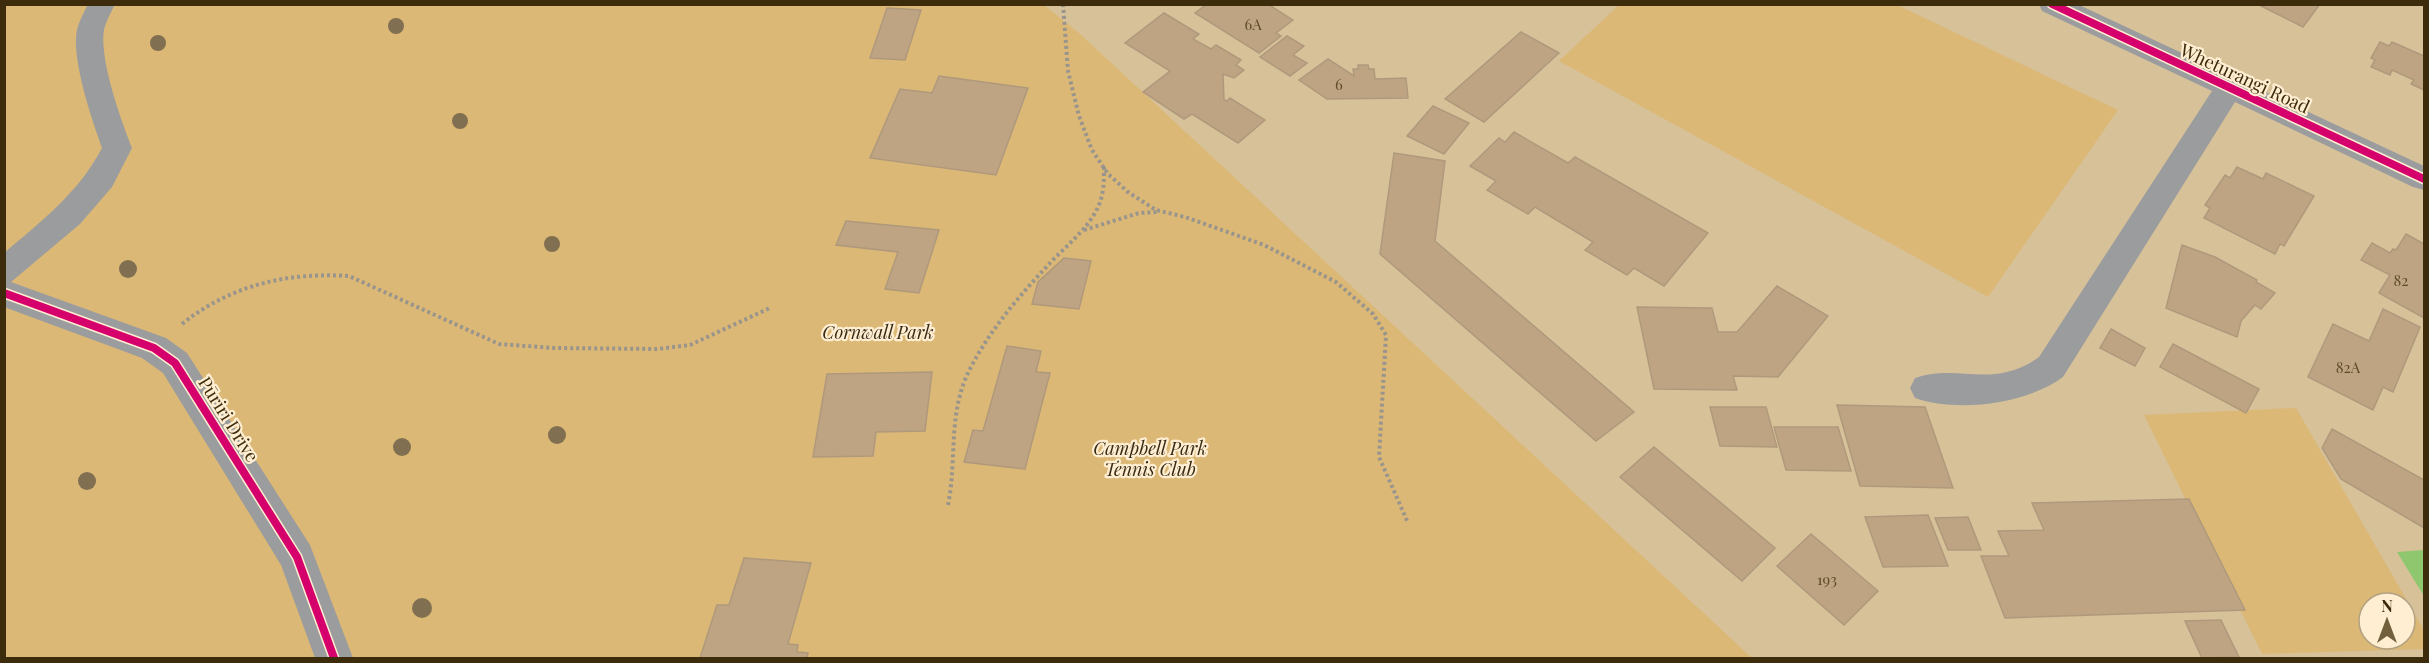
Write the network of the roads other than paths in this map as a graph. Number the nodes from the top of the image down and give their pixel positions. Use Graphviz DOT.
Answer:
graph roads {
  1 [pos="102,4"];
  2 [pos="2052,4"];
  3 [pos="2230,87"];
  4 [pos="2424,179"];
  5 [pos="4,272"];
  6 [pos="4,293"];
  7 [pos="1928,388"];
  8 [pos="334,658"];
  1 -- 5 [label="street"];
  2 -- 3 [label="street, Wheturangi Road"];
  3 -- 4 [label="street, Wheturangi Road"];
  3 -- 7 [label="street"];
  6 -- 8 [label="street, Pūriri Drive"];
}
